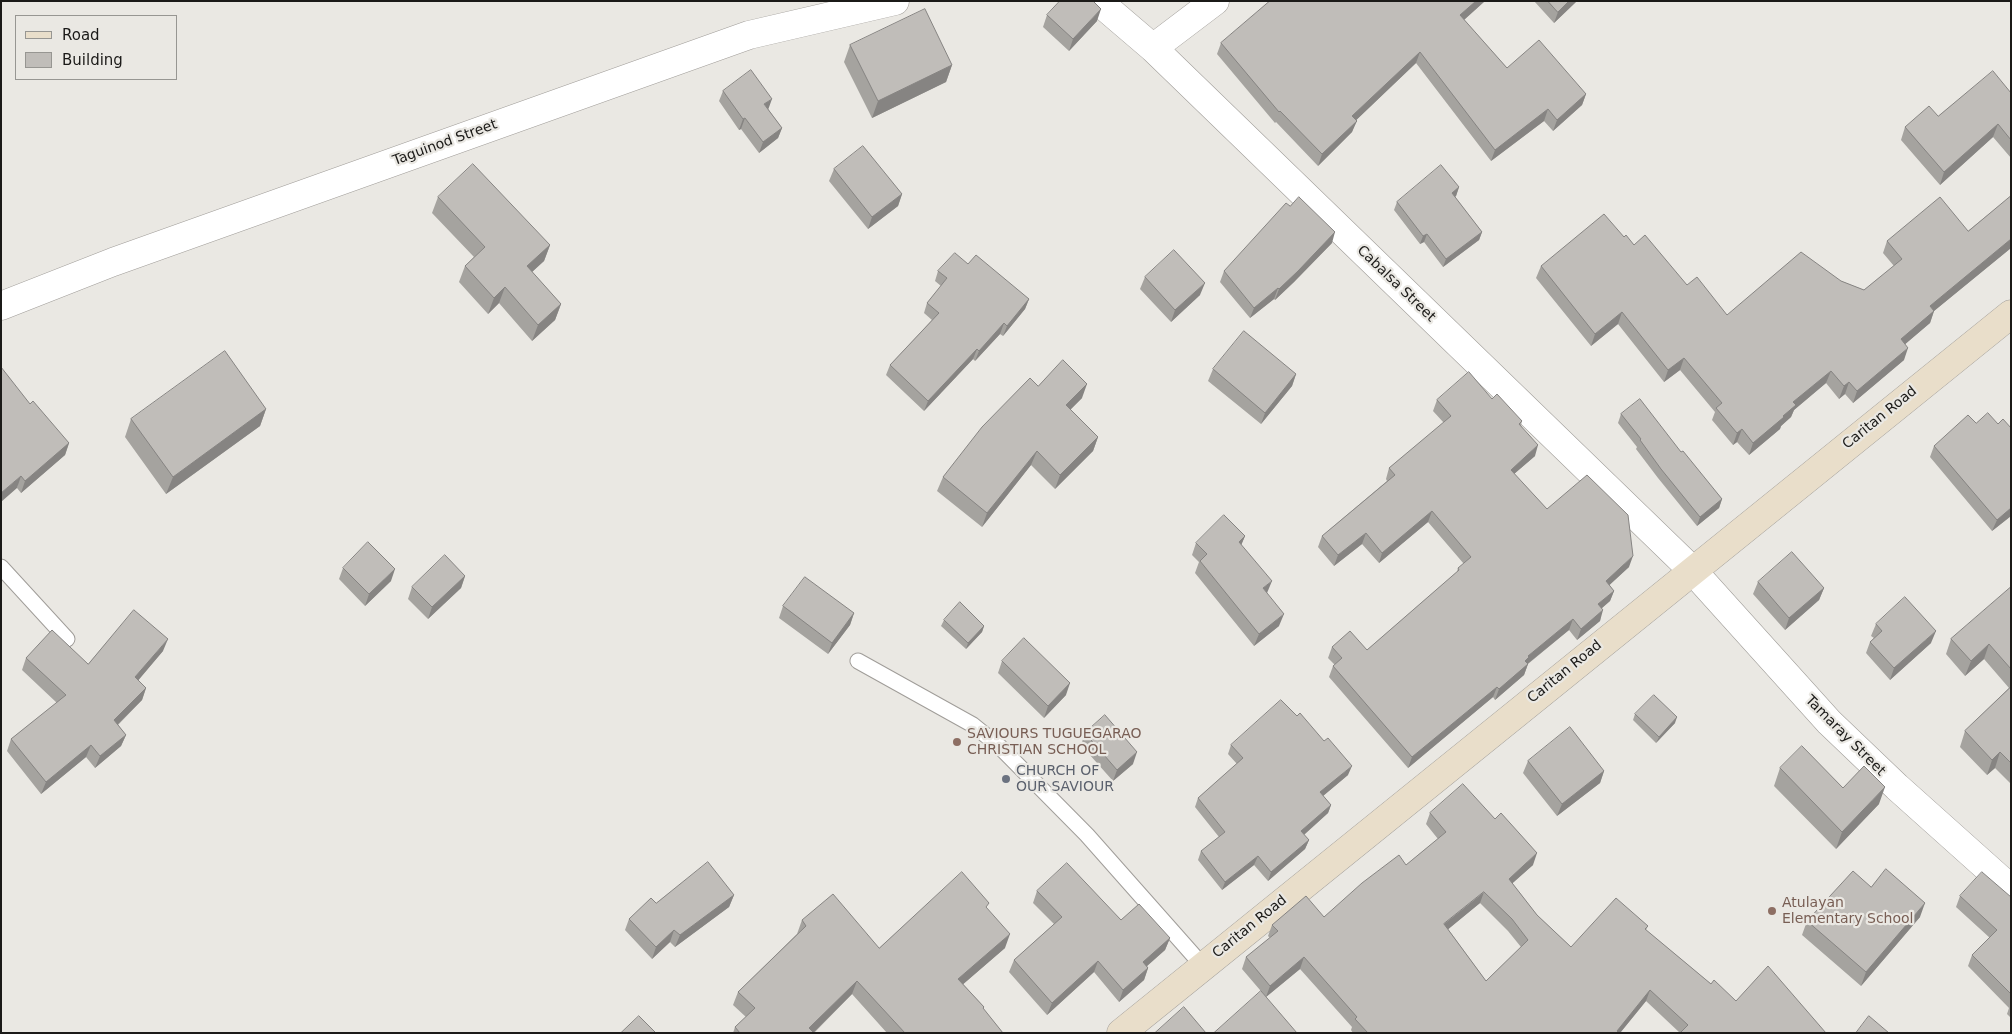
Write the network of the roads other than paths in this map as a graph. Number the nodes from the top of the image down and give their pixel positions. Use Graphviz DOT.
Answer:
graph roads {
  1 [pos="895,1"];
  2 [pos="1098,1"];
  3 [pos="1216,1"];
  4 [pos="1153,48"];
  5 [pos="1,306"];
  6 [pos="2011,314"];
  7 [pos="1,567"];
  8 [pos="1692,570"];
  9 [pos="67,639"];
  10 [pos="858,661"];
  11 [pos="2011,889"];
  12 [pos="1203,966"];
  13 [pos="1120,1033"];
  1 -- 5 [label="street, Taguinod Street"];
  2 -- 4 [label="street, Cabalsa Street"];
  3 -- 4 [label="street"];
  4 -- 8 [label="street, Cabalsa Street"];
  6 -- 8 [label="main road, Caritan Road"];
  7 -- 9 [label="lane"];
  8 -- 11 [label="street, Tamaray Street"];
  8 -- 12 [label="main road, Caritan Road"];
  10 -- 12 [label="lane"];
  12 -- 13 [label="main road, Caritan Road"];
}
